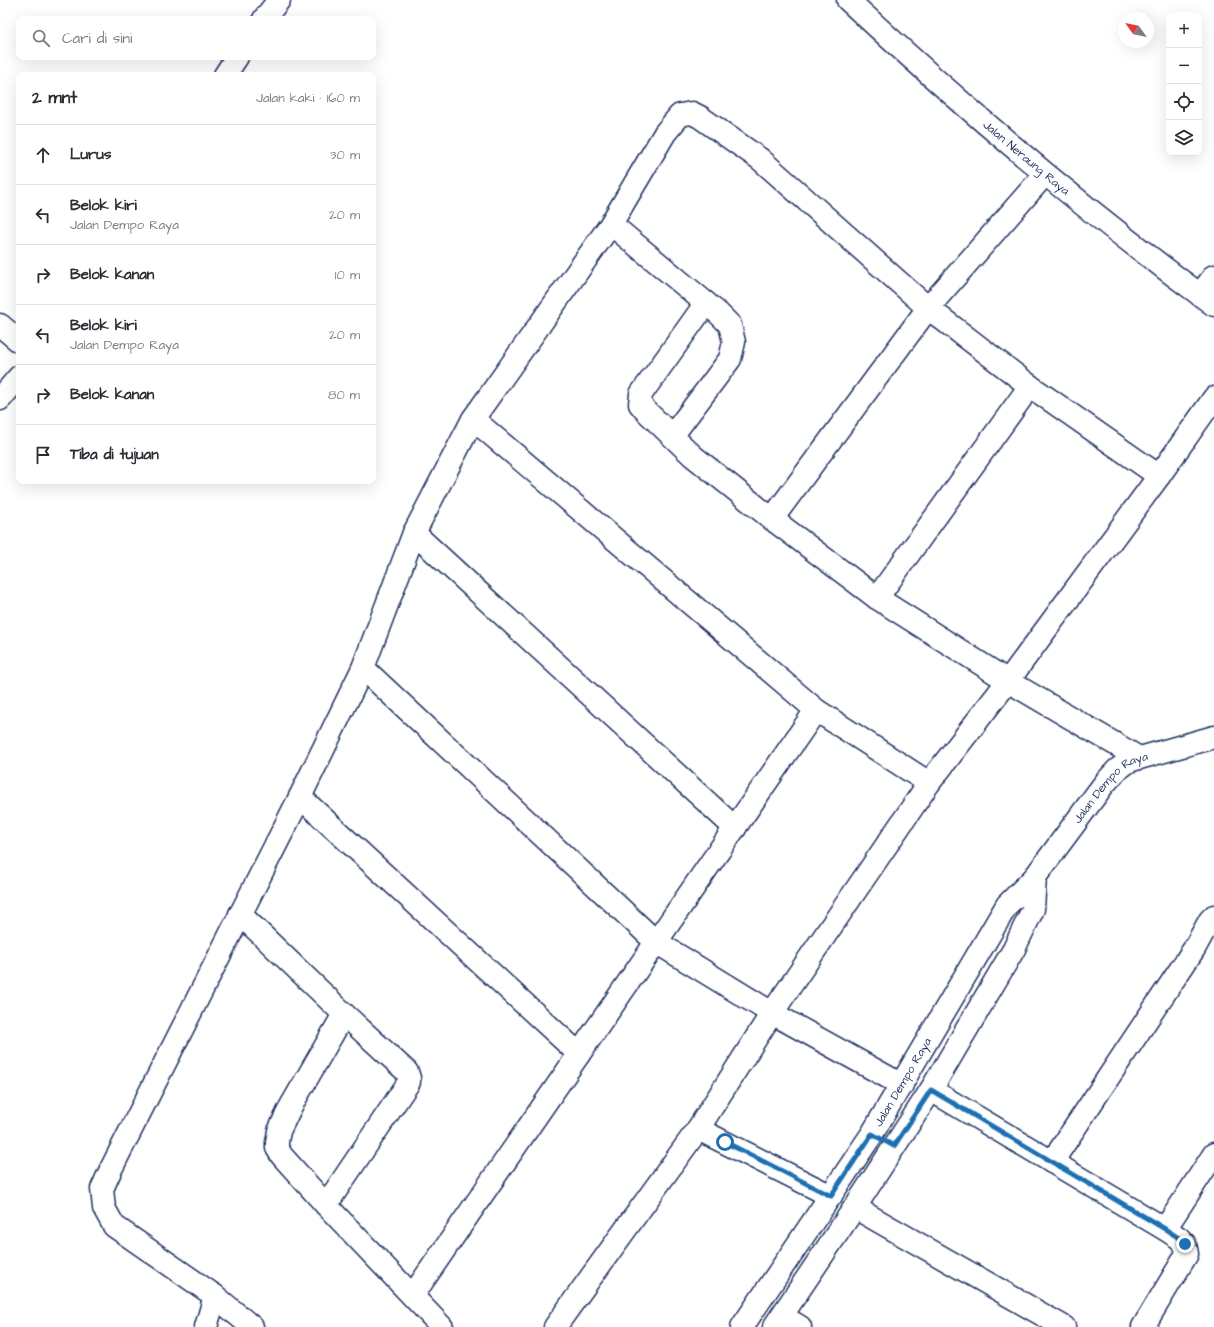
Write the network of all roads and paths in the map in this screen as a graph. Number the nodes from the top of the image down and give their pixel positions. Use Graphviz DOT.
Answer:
graph roads {
  1 [pos="279,0"];
  2 [pos="848,0"];
  3 [pos="266,16"];
  4 [pos="235,60"];
  5 [pos="227,72"];
  6 [pos="1045,174"];
  7 [pos="611,224"];
  8 [pos="1214,276"];
  9 [pos="1207,300"];
  10 [pos="706,303"];
  11 [pos="928,308"];
  12 [pos="0,324"];
  13 [pos="16,338"];
  14 [pos="16,380"];
  15 [pos="1030,386"];
  16 [pos="1214,398"];
  17 [pos="0,399"];
  18 [pos="473,418"];
  19 [pos="672,436"];
  20 [pos="1159,476"];
  21 [pos="772,519"];
  22 [pos="414,533"];
  23 [pos="876,598"];
  24 [pos="363,668"];
  25 [pos="1008,681"];
  26 [pos="816,710"];
  27 [pos="1214,737"];
  28 [pos="1139,758"];
  29 [pos="929,783"];
  30 [pos="300,797"];
  31 [pos="735,828"];
  32 [pos="1035,877"];
  33 [pos="240,914"];
  34 [pos="1214,916"];
  35 [pos="656,942"];
  36 [pos="772,1012"];
  37 [pos="344,1014"];
  38 [pos="579,1054"];
  39 [pos="902,1085"];
  40 [pos="931,1090"];
  41 [pos="698,1129"];
  42 [pos="872,1134"];
  43 [pos="894,1146"];
  44 [pos="1214,1154"];
  45 [pos="1052,1162"];
  46 [pos="831,1196"];
  47 [pos="326,1205"];
  48 [pos="855,1207"];
  49 [pos="1165,1229"];
  50 [pos="215,1296"];
  51 [pos="412,1296"];
  52 [pos="778,1322"];
  53 [pos="206,1327"];
  54 [pos="252,1327"];
  55 [pos="442,1327"];
  56 [pos="555,1327"];
  57 [pos="742,1327"];
  58 [pos="800,1327"];
  59 [pos="1064,1327"];
  60 [pos="1143,1327"];
  1 -- 3 [label="street"];
  2 -- 6 [label="street, Jalan Neraung Raya"];
  4 -- 5 [label="street"];
  6 -- 9 [label="street, Jalan Neraung Raya"];
  6 -- 11 [label="street"];
  7 -- 10 [label="street"];
  7 -- 11 [label="street"];
  7 -- 18 [label="street"];
  8 -- 9 [label="street"];
  10 -- 19 [label="street"];
  10 -- 19 [label="street"];
  11 -- 15 [label="street"];
  11 -- 21 [label="street"];
  12 -- 13 [label="street"];
  14 -- 17 [label="street"];
  15 -- 20 [label="street"];
  15 -- 23 [label="street"];
  16 -- 20 [label="street"];
  18 -- 22 [label="street"];
  18 -- 26 [label="street"];
  19 -- 21 [label="street"];
  20 -- 25 [label="street"];
  21 -- 23 [label="street"];
  22 -- 24 [label="street"];
  22 -- 31 [label="street"];
  23 -- 25 [label="street"];
  24 -- 30 [label="street"];
  24 -- 35 [label="street"];
  25 -- 28 [label="street"];
  25 -- 29 [label="street"];
  26 -- 29 [label="street"];
  26 -- 31 [label="street"];
  27 -- 28 [label="street, Jalan Dempo Raya"];
  28 -- 32 [label="street, Jalan Dempo Raya"];
  29 -- 36 [label="street"];
  30 -- 33 [label="street"];
  30 -- 38 [label="street"];
  31 -- 35 [label="street"];
  32 -- 39 [label="street, Jalan Dempo Raya"];
  32 -- 40 [label="street, Jalan Dempo Raya"];
  33 -- 37 [label="street"];
  33 -- 50 [label="street"];
  34 -- 45 [label="street"];
  35 -- 36 [label="street"];
  35 -- 38 [label="street"];
  36 -- 39 [label="street"];
  36 -- 41 [label="street"];
  37 -- 47 [label="street"];
  37 -- 47 [label="street"];
  38 -- 51 [label="street"];
  39 -- 42 [label="street, Jalan Dempo Raya"];
  40 -- 43 [label="street, Jalan Dempo Raya"];
  40 -- 45 [label="street"];
  41 -- 46 [label="street"];
  41 -- 56 [label="street"];
  42 -- 43 [label="street"];
  42 -- 46 [label="street, Jalan Dempo Raya"];
  43 -- 48 [label="street, Jalan Dempo Raya"];
  44 -- 49 [label="street"];
  45 -- 49 [label="street"];
  46 -- 57 [label="street, Jalan Dempo Raya"];
  47 -- 51 [label="street"];
  48 -- 52 [label="street, Jalan Dempo Raya"];
  48 -- 59 [label="street"];
  49 -- 60 [label="street"];
  50 -- 53 [label="street"];
  50 -- 54 [label="street"];
  51 -- 55 [label="street"];
  52 -- 58 [label="street"];
}
